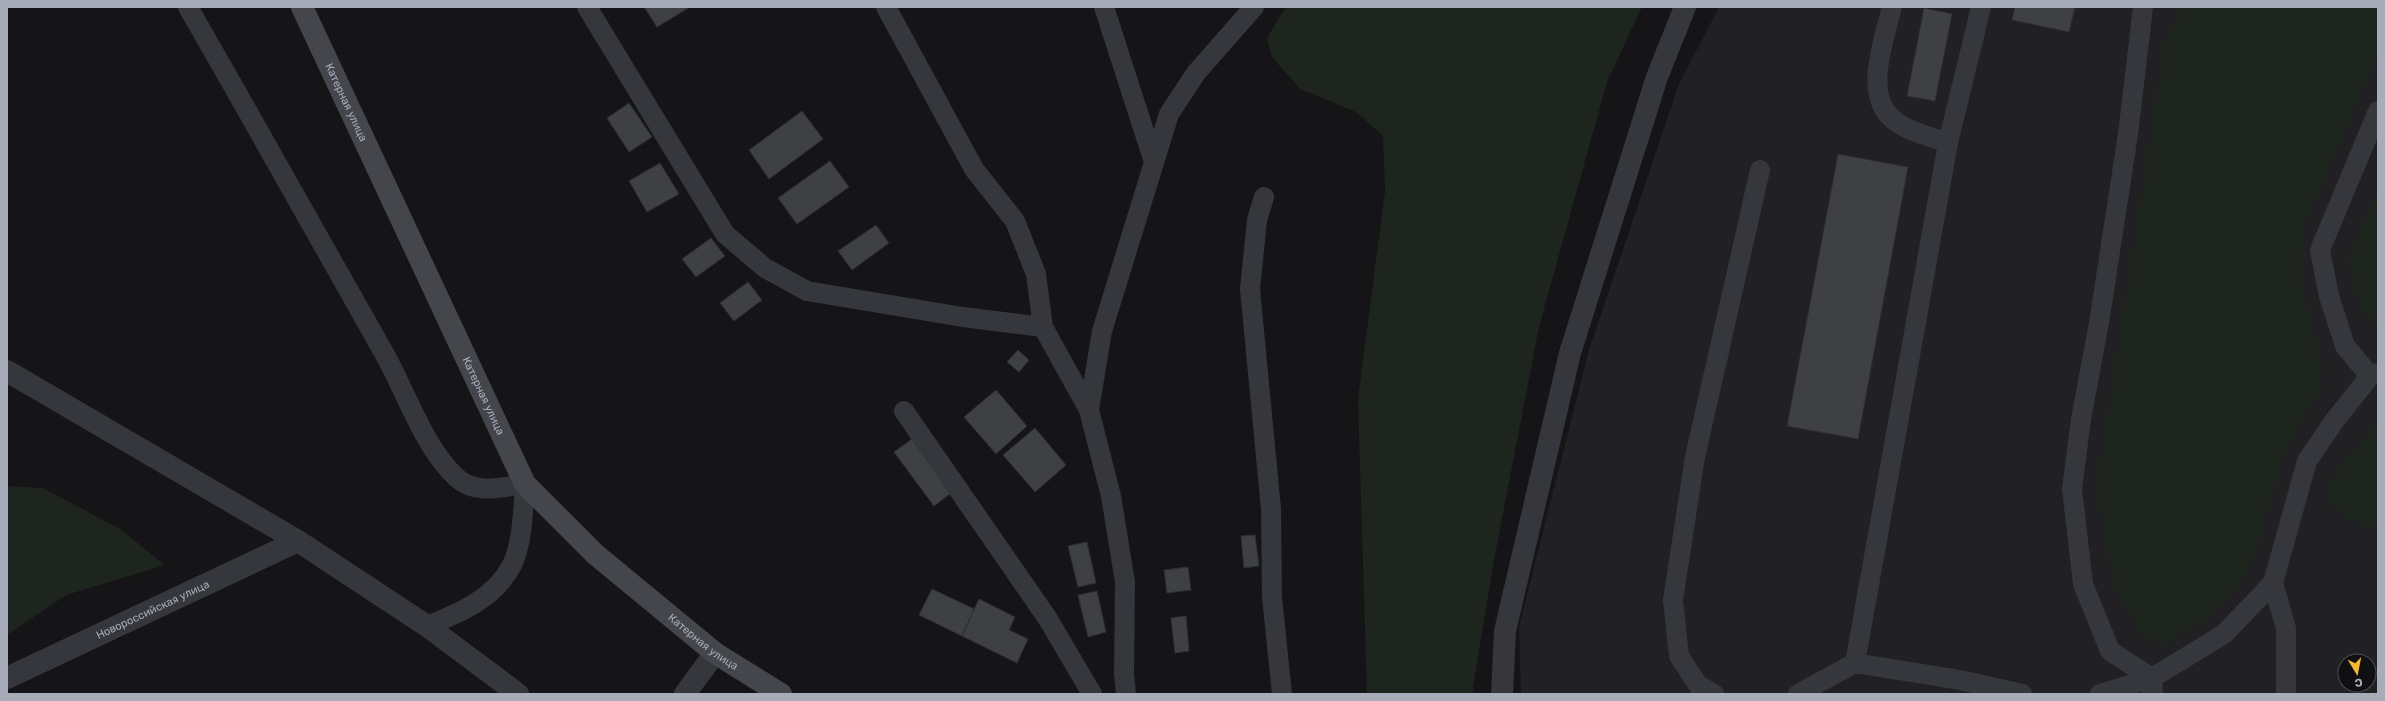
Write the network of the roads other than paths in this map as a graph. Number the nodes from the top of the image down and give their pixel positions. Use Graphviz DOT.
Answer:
graph roads {
  1 [pos="188,7"];
  2 [pos="302,7"];
  3 [pos="587,7"];
  4 [pos="886,7"];
  5 [pos="1104,7"];
  6 [pos="1254,7"];
  7 [pos="1685,7"];
  8 [pos="1892,7"];
  9 [pos="1981,7"];
  10 [pos="2143,7"];
  11 [pos="2378,111"];
  12 [pos="1948,143"];
  13 [pos="1153,160"];
  14 [pos="1760,170"];
  15 [pos="1264,197"];
  16 [pos="1043,327"];
  17 [pos="7,371"];
  18 [pos="2374,374"];
  19 [pos="1090,410"];
  20 [pos="904,411"];
  21 [pos="525,484"];
  22 [pos="298,541"];
  23 [pos="2273,583"];
  24 [pos="427,626"];
  25 [pos="714,653"];
  26 [pos="1855,663"];
  27 [pos="7,678"];
  28 [pos="2152,686"];
  29 [pos="518,694"];
  30 [pos="685,694"];
  31 [pos="781,694"];
  32 [pos="1092,694"];
  33 [pos="1126,694"];
  34 [pos="1282,694"];
  35 [pos="1502,694"];
  36 [pos="1714,694"];
  37 [pos="1798,694"];
  38 [pos="2022,694"];
  39 [pos="2100,694"];
  40 [pos="2286,694"];
  1 -- 21 [label="lane"];
  2 -- 21 [label="main road, Катерная улица"];
  3 -- 16 [label="lane"];
  4 -- 16 [label="lane"];
  5 -- 13 [label="lane"];
  6 -- 13 [label="lane"];
  7 -- 35 [label="street"];
  8 -- 12 [label="lane"];
  9 -- 12 [label="lane"];
  10 -- 28 [label="lane"];
  11 -- 18 [label="lane"];
  12 -- 26 [label="lane"];
  13 -- 19 [label="lane"];
  14 -- 36 [label="lane"];
  15 -- 34 [label="lane"];
  16 -- 19 [label="lane"];
  17 -- 22 [label="street"];
  18 -- 23 [label="lane"];
  19 -- 33 [label="lane"];
  20 -- 32 [label="lane"];
  21 -- 24 [label="lane"];
  21 -- 25 [label="main road, Катерная улица"];
  22 -- 24 [label="street"];
  22 -- 27 [label="street, Новороссийская улица"];
  23 -- 28 [label="lane"];
  23 -- 40 [label="lane"];
  24 -- 29 [label="street"];
  25 -- 30 [label="street"];
  25 -- 31 [label="main road, Катерная улица"];
  26 -- 37 [label="lane"];
  26 -- 38 [label="lane"];
  28 -- 39 [label="lane"];
}
